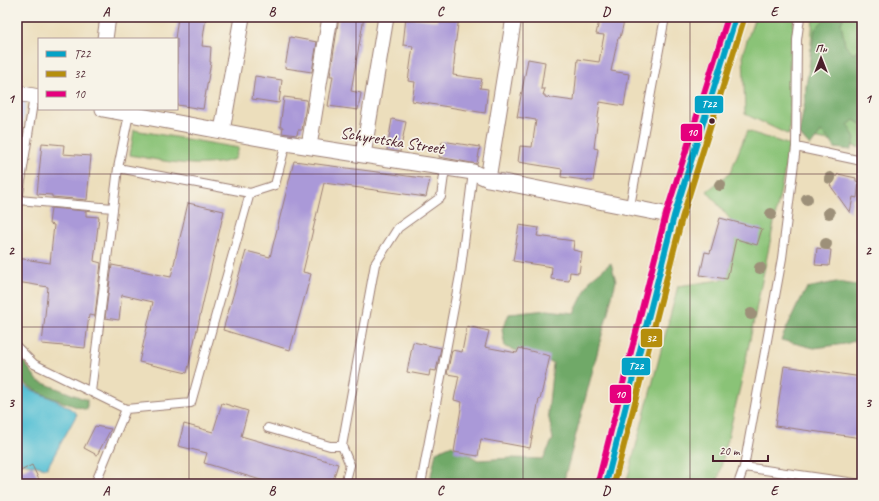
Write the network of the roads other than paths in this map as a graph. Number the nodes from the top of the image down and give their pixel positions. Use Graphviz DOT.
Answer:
graph roads {
  1 [pos="108,17"];
  2 [pos="242,17"];
  3 [pos="330,17"];
  4 [pos="386,17"];
  5 [pos="514,17"];
  6 [pos="665,17"];
  7 [pos="736,17"];
  8 [pos="800,17"];
  9 [pos="105,38"];
  10 [pos="17,93"];
  11 [pos="37,96"];
  12 [pos="108,110"];
  13 [pos="129,114"];
  14 [pos="222,131"];
  15 [pos="286,143"];
  16 [pos="309,146"];
  17 [pos="796,147"];
  18 [pos="363,155"];
  19 [pos="862,161"];
  20 [pos="118,168"];
  21 [pos="445,168"];
  22 [pos="473,172"];
  23 [pos="488,179"];
  24 [pos="250,192"];
  25 [pos="18,203"];
  26 [pos="630,206"];
  27 [pos="113,208"];
  28 [pos="674,216"];
  29 [pos="17,347"];
  30 [pos="91,392"];
  31 [pos="126,409"];
  32 [pos="268,428"];
  33 [pos="342,446"];
  34 [pos="744,467"];
  35 [pos="95,484"];
  36 [pos="344,484"];
  37 [pos="421,484"];
  38 [pos="606,484"];
  39 [pos="738,484"];
  40 [pos="862,484"];
  1 -- 9 [label="street"];
  2 -- 14 [label="street"];
  3 -- 16 [label="street"];
  4 -- 18 [label="street"];
  5 -- 23 [label="street"];
  6 -- 26 [label="lane"];
  7 -- 28 [label="main road"];
  8 -- 17 [label="lane"];
  10 -- 11 [label="street"];
  11 -- 25 [label="lane"];
  12 -- 13 [label="street, Schyretska Street"];
  13 -- 14 [label="street, Schyretska Street"];
  13 -- 20 [label="lane"];
  14 -- 15 [label="street, Schyretska Street"];
  15 -- 16 [label="street, Schyretska Street"];
  15 -- 24 [label="lane"];
  16 -- 18 [label="street, Schyretska Street"];
  17 -- 19 [label="lane"];
  17 -- 34 [label="lane"];
  18 -- 21 [label="street, Schyretska Street"];
  20 -- 24 [label="lane"];
  20 -- 27 [label="lane"];
  21 -- 22 [label="street, Schyretska Street"];
  21 -- 33 [label="lane"];
  22 -- 23 [label="street, Schyretska Street"];
  22 -- 37 [label="lane"];
  23 -- 26 [label="street, Schyretska Street"];
  24 -- 31 [label="lane"];
  25 -- 27 [label="lane"];
  26 -- 28 [label="street, Schyretska Street"];
  27 -- 30 [label="lane"];
  28 -- 38 [label="main road"];
  29 -- 30 [label="lane"];
  30 -- 31 [label="lane"];
  31 -- 35 [label="lane"];
  32 -- 33 [label="lane"];
  33 -- 36 [label="lane"];
  34 -- 39 [label="lane"];
  34 -- 40 [label="lane"];
}
